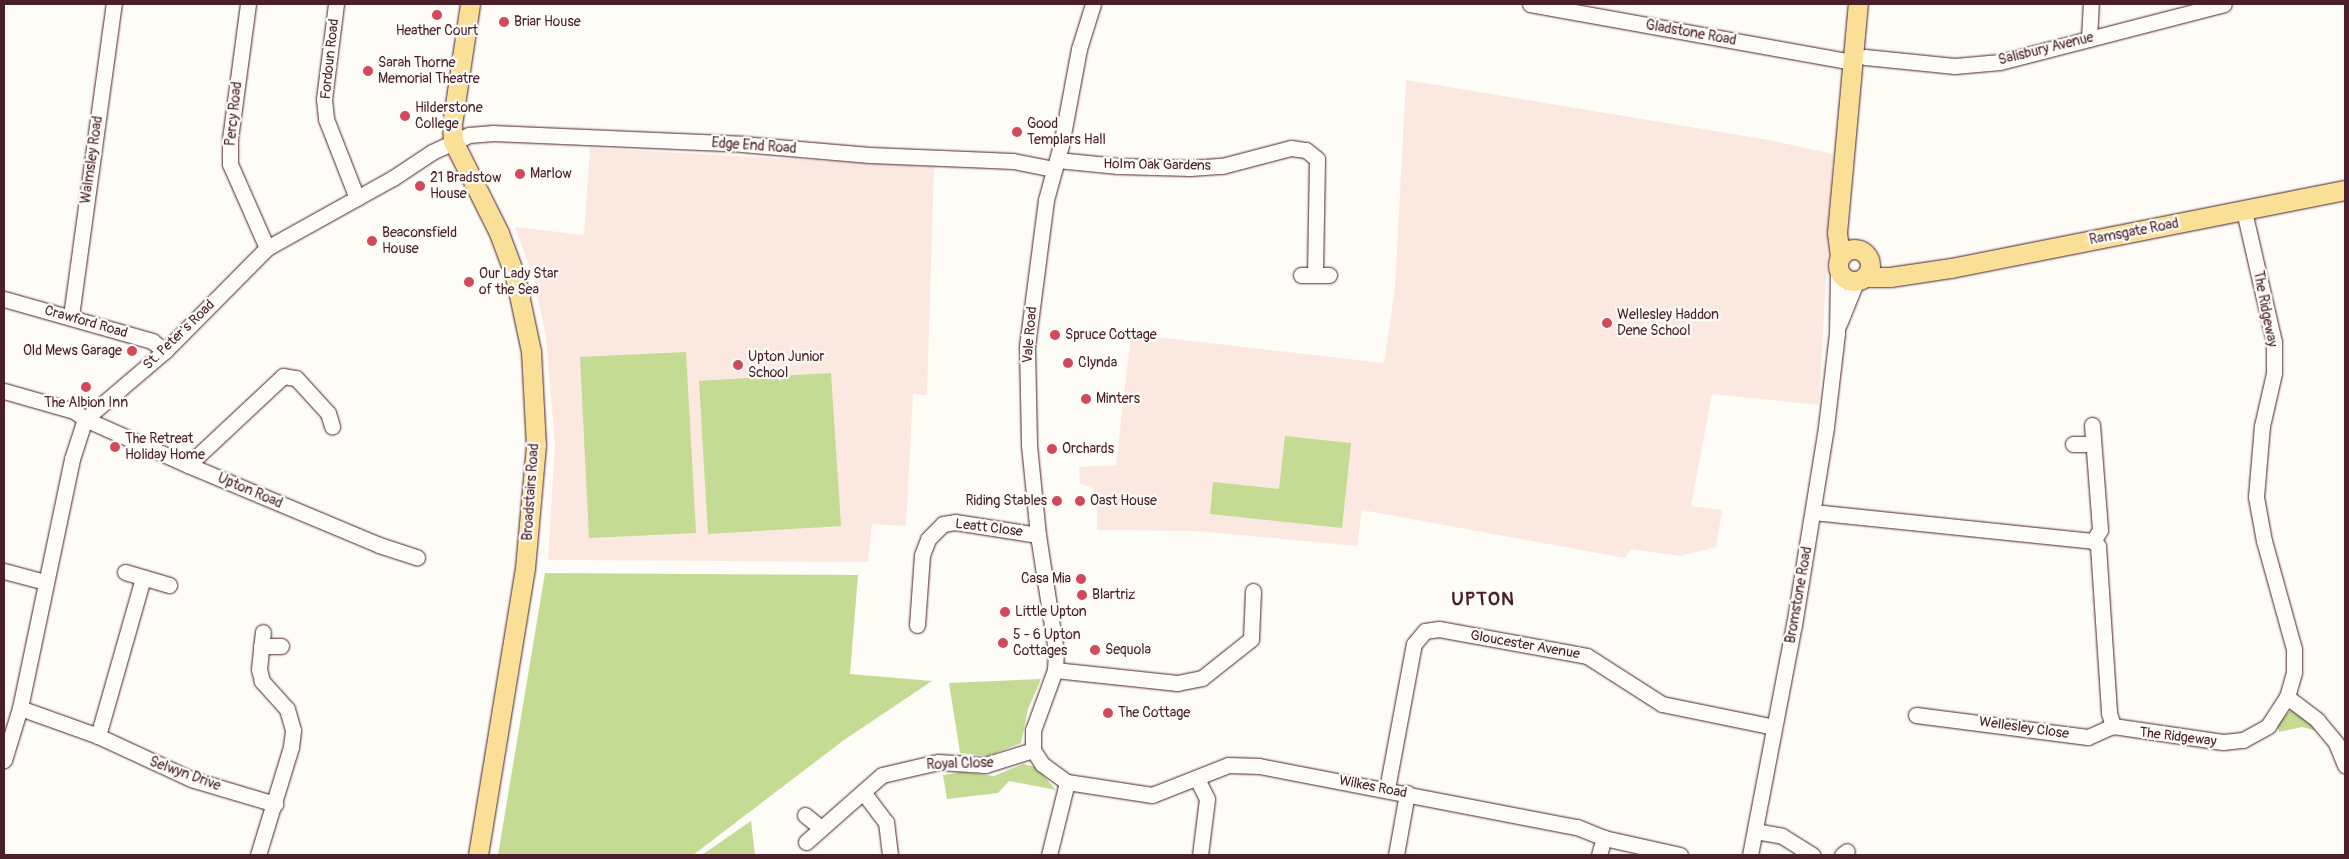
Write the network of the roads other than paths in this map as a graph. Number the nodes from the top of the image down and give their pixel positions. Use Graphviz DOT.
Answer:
graph roads {
  1 [pos="114,4"];
  2 [pos="248,4"];
  3 [pos="336,4"];
  4 [pos="470,4"];
  5 [pos="1093,4"];
  6 [pos="1530,4"];
  7 [pos="1858,4"];
  8 [pos="2091,4"];
  9 [pos="2224,4"];
  10 [pos="2089,39"];
  11 [pos="1859,60"];
  12 [pos="453,141"];
  13 [pos="1056,165"];
  14 [pos="2345,190"];
  15 [pos="357,198"];
  16 [pos="1841,205"];
  17 [pos="2244,211"];
  18 [pos="267,248"];
  19 [pos="1839,262"];
  20 [pos="1864,267"];
  21 [pos="1315,275"];
  22 [pos="4,299"];
  23 [pos="71,316"];
  24 [pos="1837,333"];
  25 [pos="165,352"];
  26 [pos="4,391"];
  27 [pos="85,419"];
  28 [pos="2092,425"];
  29 [pos="332,426"];
  30 [pos="2073,444"];
  31 [pos="2092,444"];
  32 [pos="188,465"];
  33 [pos="1813,512"];
  34 [pos="1038,535"];
  35 [pos="2093,541"];
  36 [pos="417,557"];
  37 [pos="4,571"];
  38 [pos="125,572"];
  39 [pos="143,578"];
  40 [pos="45,582"];
  41 [pos="169,585"];
  42 [pos="1253,591"];
  43 [pos="914,614"];
  44 [pos="281,646"];
  45 [pos="1055,670"];
  46 [pos="2287,697"];
  47 [pos="20,708"];
  48 [pos="1916,715"];
  49 [pos="1774,726"];
  50 [pos="2113,726"];
  51 [pos="98,736"];
  52 [pos="1033,750"];
  53 [pos="4,760"];
  54 [pos="2345,765"];
  55 [pos="1197,779"];
  56 [pos="1067,782"];
  57 [pos="1387,789"];
  58 [pos="863,792"];
  59 [pos="1407,793"];
  60 [pos="276,804"];
  61 [pos="805,815"];
  62 [pos="821,828"];
  63 [pos="1755,831"];
  64 [pos="1604,838"];
  65 [pos="806,842"];
  66 [pos="258,855"];
  67 [pos="478,855"];
  68 [pos="890,855"];
  69 [pos="1049,855"];
  70 [pos="1200,855"];
  71 [pos="1396,855"];
  72 [pos="1599,855"];
  73 [pos="1680,855"];
  74 [pos="1750,855"];
  75 [pos="1813,855"];
  1 -- 23 [label="street, Walmsley Road"];
  2 -- 18 [label="street, Percy Road"];
  3 -- 15 [label="street, Fordoun Road"];
  4 -- 12 [label="main road"];
  5 -- 13 [label="street, Vale Road"];
  6 -- 11 [label="street, Gladstone Road"];
  7 -- 11 [label="main road"];
  8 -- 10 [label="street"];
  9 -- 10 [label="street, Salisbury Avenue"];
  10 -- 11 [label="street, Salisbury Avenue"];
  11 -- 16 [label="main road"];
  12 -- 13 [label="street, Edge End Road"];
  12 -- 15 [label="street, St. Peter's Road"];
  12 -- 67 [label="main road, Broadstairs Road"];
  13 -- 21 [label="street, Holm Oak Gardens"];
  13 -- 34 [label="street, Vale Road"];
  14 -- 17 [label="main road, Ramsgate Road"];
  15 -- 18 [label="street, St. Peter's Road"];
  16 -- 19 [label="main road"];
  16 -- 20 [label="main road"];
  17 -- 20 [label="main road, Ramsgate Road"];
  17 -- 46 [label="street, The Ridgeway"];
  18 -- 25 [label="street, St. Peter's Road"];
  19 -- 20 [label="main road"];
  19 -- 20 [label="main road, Ramsgate Road"];
  19 -- 24 [label="street, Bromstone Road"];
  20 -- 24 [label="street, Bromstone Road"];
  22 -- 23 [label="street, Crawford Road"];
  23 -- 25 [label="street, Crawford Road"];
  24 -- 33 [label="street, Bromstone Road"];
  25 -- 27 [label="street, St. Peter's Road"];
  26 -- 27 [label="street, Upton Road"];
  27 -- 32 [label="street, Upton Road"];
  27 -- 40 [label="street"];
  28 -- 31 [label="street"];
  29 -- 32 [label="street"];
  30 -- 31 [label="street"];
  31 -- 35 [label="street"];
  32 -- 36 [label="street, Upton Road"];
  33 -- 35 [label="street"];
  33 -- 49 [label="street, Bromstone Road"];
  34 -- 43 [label="street, Leatt Close"];
  34 -- 45 [label="street, Vale Road"];
  35 -- 50 [label="street"];
  37 -- 40 [label="street"];
  38 -- 39 [label="street"];
  39 -- 41 [label="street"];
  39 -- 51 [label="street"];
  40 -- 47 [label="street"];
  42 -- 45 [label="street"];
  44 -- 60 [label="street"];
  45 -- 52 [label="street, Vale Road"];
  46 -- 50 [label="street, The Ridgeway"];
  46 -- 54 [label="street"];
  47 -- 51 [label="street, Selwyn Drive"];
  47 -- 53 [label="street"];
  48 -- 50 [label="street, Wellesley Close"];
  49 -- 57 [label="street, Gloucester Avenue"];
  49 -- 63 [label="street, Bromstone Road"];
  51 -- 60 [label="street, Selwyn Drive"];
  52 -- 56 [label="street"];
  52 -- 58 [label="street, Royal Close"];
  55 -- 56 [label="street, Wilkes Road"];
  55 -- 57 [label="street, Wilkes Road"];
  55 -- 70 [label="street"];
  56 -- 69 [label="street"];
  57 -- 59 [label="street, Wilkes Road"];
  58 -- 62 [label="street, Royal Close"];
  58 -- 68 [label="street"];
  59 -- 64 [label="street, Wilkes Road"];
  59 -- 71 [label="street"];
  60 -- 66 [label="street"];
  61 -- 62 [label="street"];
  62 -- 65 [label="street, Royal Close"];
  63 -- 74 [label="street, Bromstone Road"];
  63 -- 75 [label="street"];
  64 -- 72 [label="street"];
  64 -- 73 [label="street, Wilkes Road"];
}
